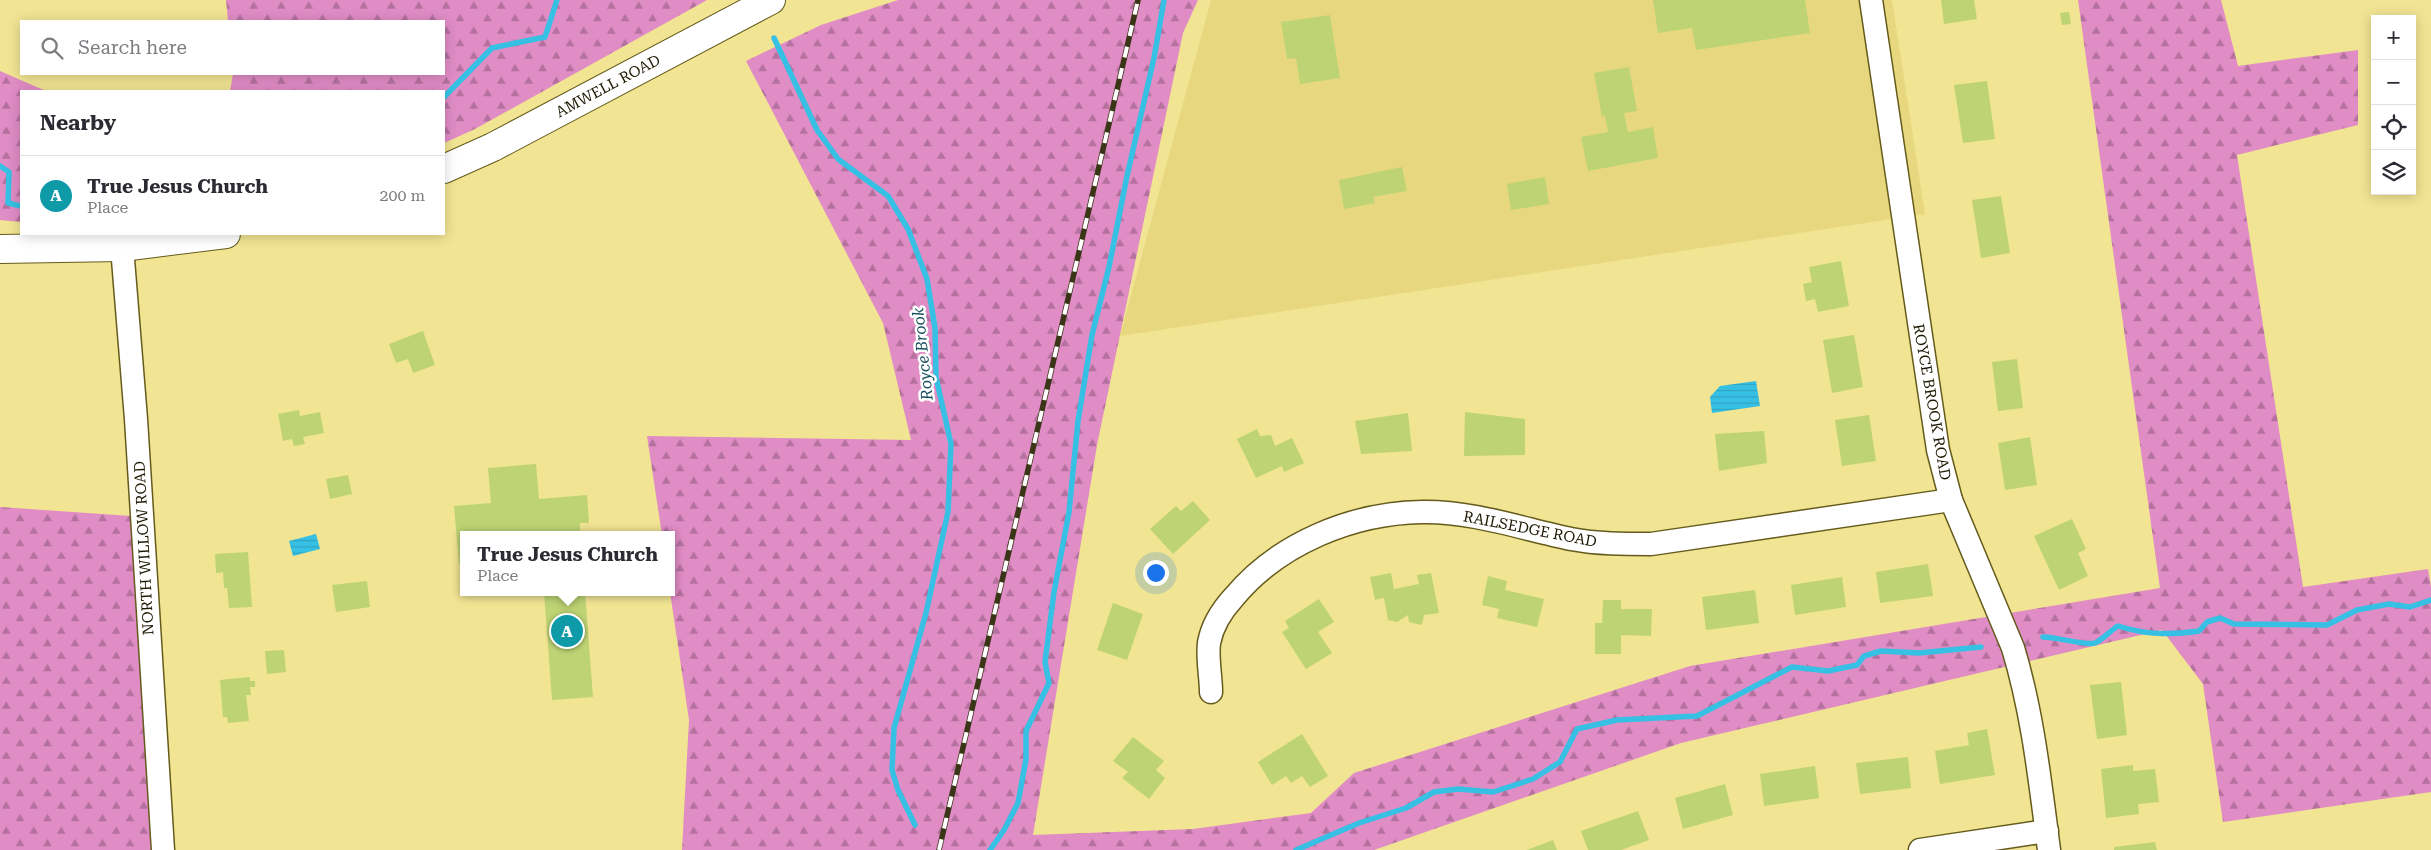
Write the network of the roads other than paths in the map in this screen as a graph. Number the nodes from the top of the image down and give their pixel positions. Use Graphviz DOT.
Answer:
graph roads {
  1 [pos="771,0"];
  2 [pos="1871,0"];
  3 [pos="445,169"];
  4 [pos="218,235"];
  5 [pos="122,247"];
  6 [pos="0,249"];
  7 [pos="1951,500"];
  8 [pos="1211,692"];
  9 [pos="2048,840"];
  10 [pos="163,850"];
  11 [pos="1920,850"];
  1 -- 3 [label="main road, AMWELL ROAD"];
  2 -- 7 [label="street, ROYCE BROOK ROAD"];
  4 -- 5 [label="main road"];
  5 -- 6 [label="main road"];
  5 -- 10 [label="street, NORTH WILLOW ROAD"];
  7 -- 8 [label="street, RAILSEDGE ROAD"];
  7 -- 9 [label="street, ROYCE BROOK ROAD"];
  9 -- 11 [label="street"];
}
